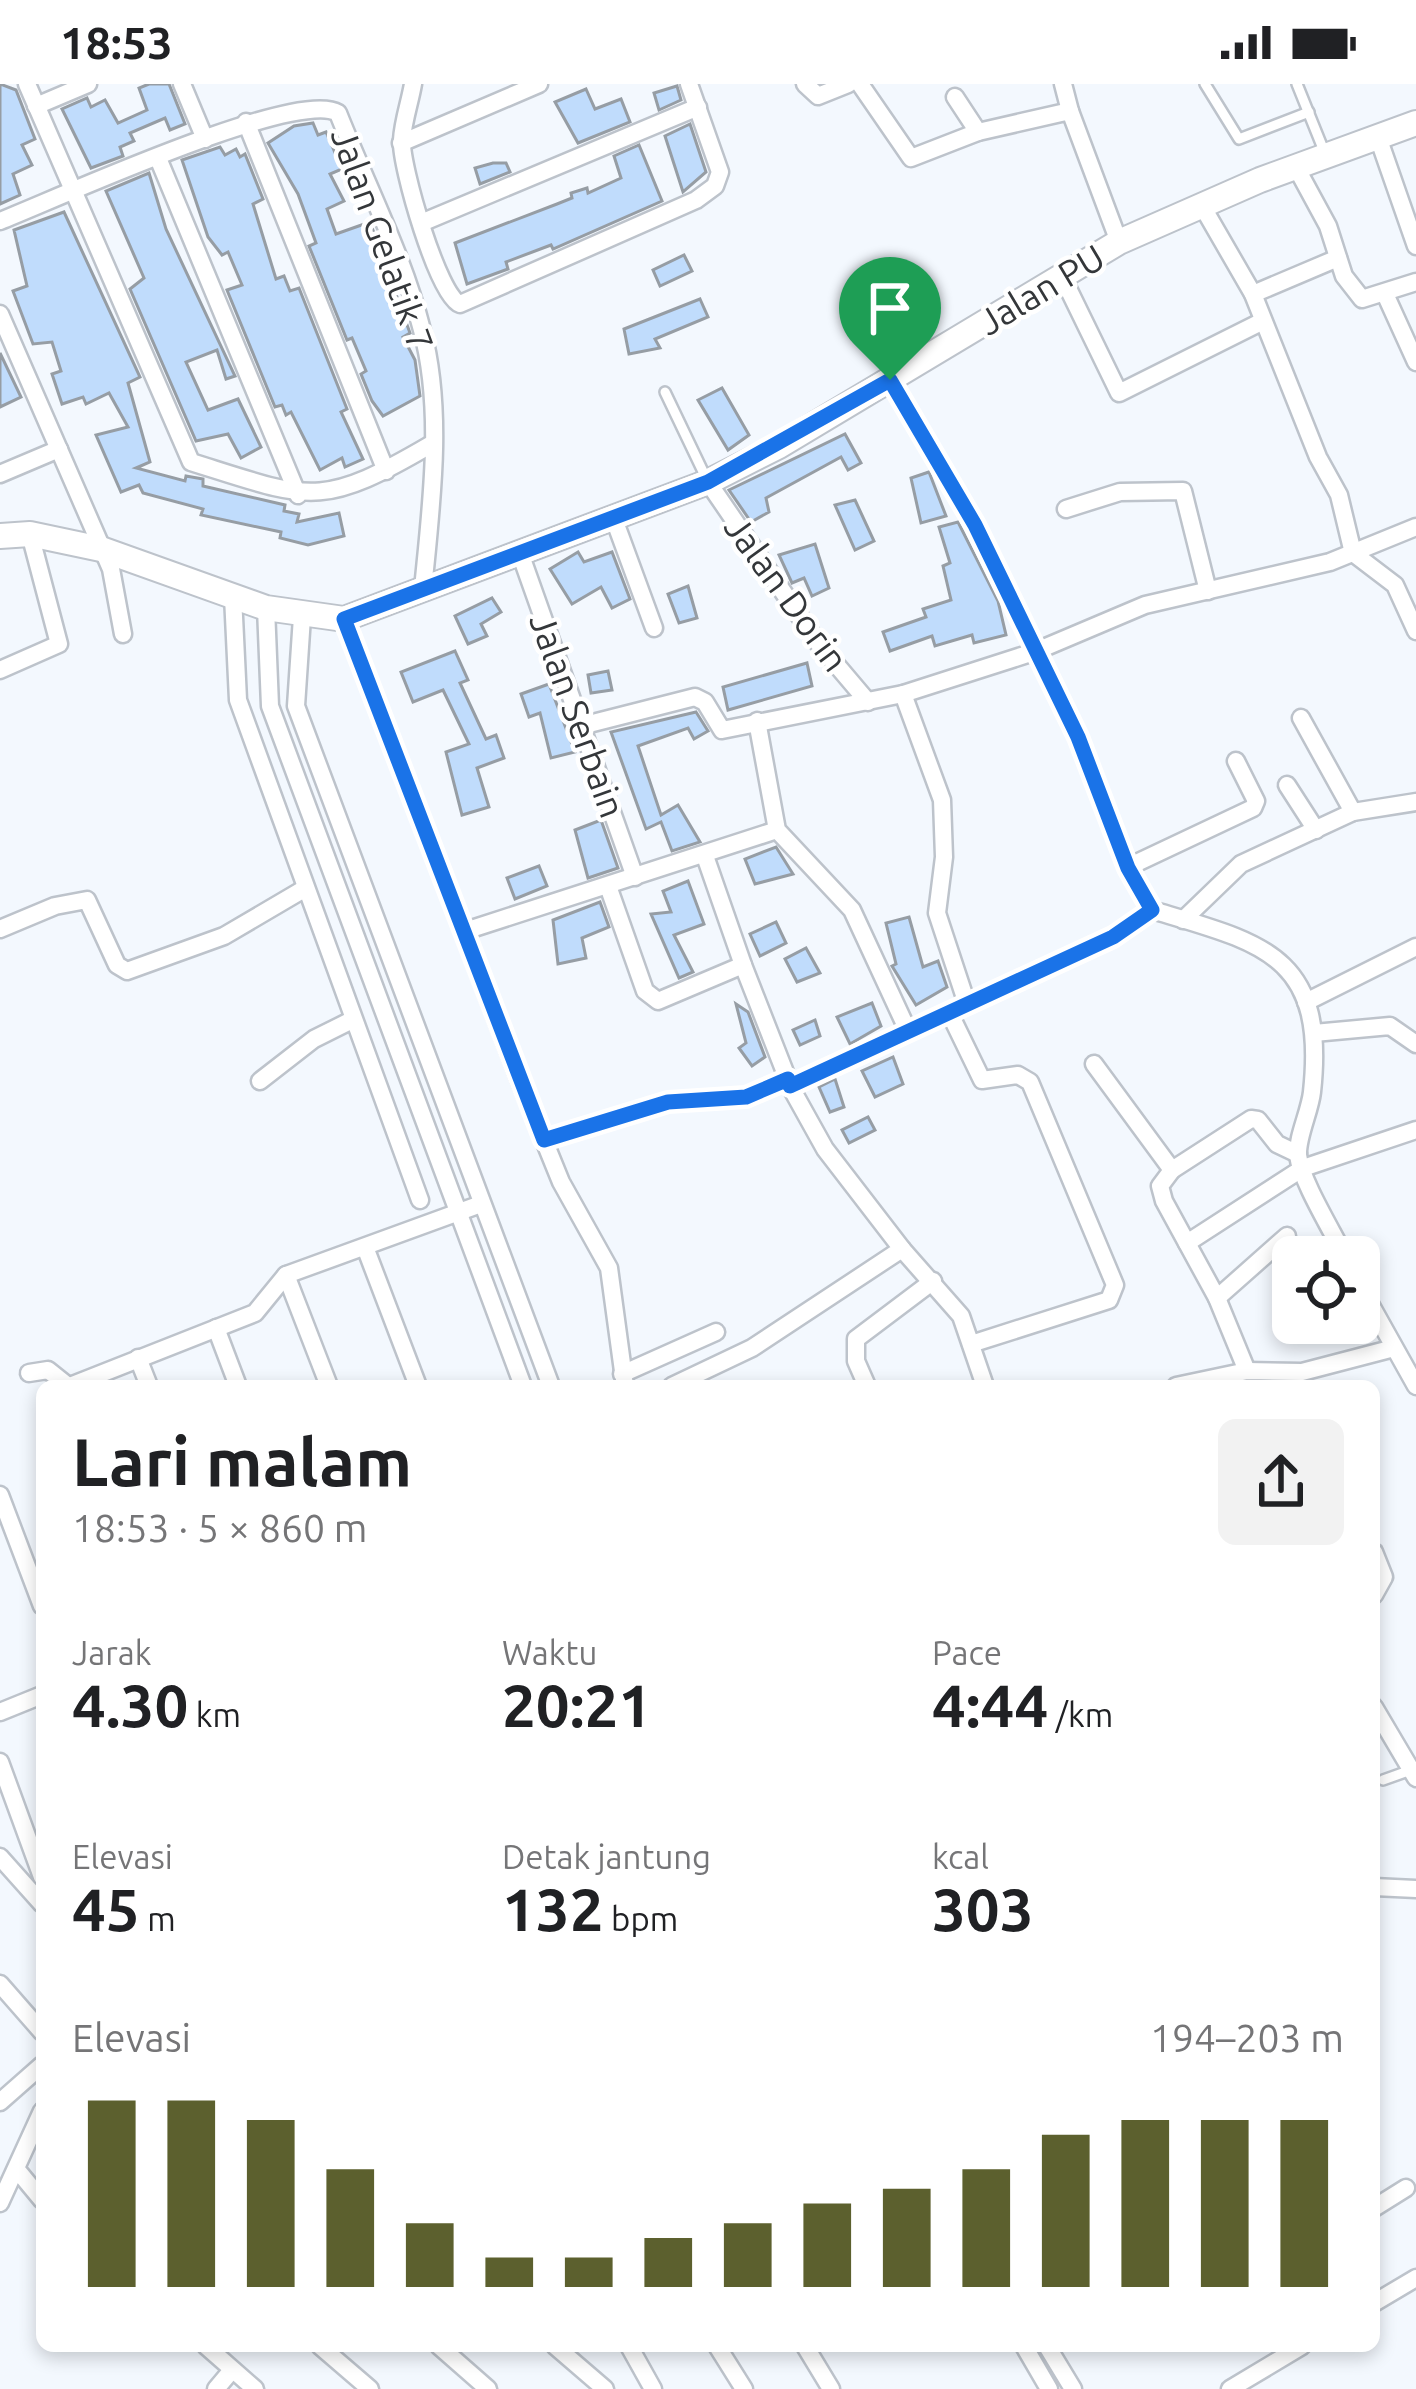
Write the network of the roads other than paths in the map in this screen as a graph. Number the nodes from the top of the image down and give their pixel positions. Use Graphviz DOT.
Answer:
graph roads {
  1 [pos="27,84"];
  2 [pos="88,84"];
  3 [pos="182,84"];
  4 [pos="413,84"];
  5 [pos="539,84"];
  6 [pos="689,84"];
  7 [pos="805,84"];
  8 [pos="848,84"];
  9 [pos="860,84"];
  10 [pos="1063,84"];
  11 [pos="1205,84"];
  12 [pos="1297,84"];
  13 [pos="955,97"];
  14 [pos="36,106"];
  15 [pos="698,107"];
  16 [pos="1070,111"];
  17 [pos="1309,112"];
  18 [pos="246,122"];
  19 [pos="1416,123"];
  20 [pos="978,132"];
  21 [pos="205,139"];
  22 [pos="1378,140"];
  23 [pos="401,143"];
  24 [pos="1327,157"];
  25 [pos="158,158"];
  26 [pos="1296,167"];
  27 [pos="73,192"];
  28 [pos="1201,204"];
  29 [pos="0,221"];
  30 [pos="421,223"];
  31 [pos="1120,242"];
  32 [pos="1416,246"];
  33 [pos="1338,258"];
  34 [pos="1062,277"];
  35 [pos="1416,282"];
  36 [pos="1253,294"];
  37 [pos="1386,296"];
  38 [pos="0,314"];
  39 [pos="1263,322"];
  40 [pos="1416,362"];
  41 [pos="890,380"];
  42 [pos="665,392"];
  43 [pos="430,445"];
  44 [pos="58,449"];
  45 [pos="386,471"];
  46 [pos="0,474"];
  47 [pos="708,482"];
  48 [pos="298,495"];
  49 [pos="1066,508"];
  50 [pos="614,519"];
  51 [pos="1416,527"];
  52 [pos="30,534"];
  53 [pos="0,536"];
  54 [pos="101,550"];
  55 [pos="520,553"];
  56 [pos="1353,553"];
  57 [pos="423,590"];
  58 [pos="1208,591"];
  59 [pos="233,596"];
  60 [pos="266,608"];
  61 [pos="302,617"];
  62 [pos="344,619"];
  63 [pos="654,628"];
  64 [pos="1416,631"];
  65 [pos="123,634"];
  66 [pos="1034,652"];
  67 [pos="0,670"];
  68 [pos="903,694"];
  69 [pos="868,702"];
  70 [pos="1301,718"];
  71 [pos="757,721"];
  72 [pos="581,726"];
  73 [pos="1236,761"];
  74 [pos="1287,785"];
  75 [pos="1416,802"];
  76 [pos="1353,812"];
  77 [pos="777,830"];
  78 [pos="1316,830"];
  79 [pos="705,856"];
  80 [pos="1128,868"];
  81 [pos="634,877"];
  82 [pos="608,886"];
  83 [pos="304,889"];
  84 [pos="1152,910"];
  85 [pos="1184,920"];
  86 [pos="0,929"];
  87 [pos="465,931"];
  88 [pos="1416,947"];
  89 [pos="743,965"];
  90 [pos="1306,1002"];
  91 [pos="967,1004"];
  92 [pos="949,1012"];
  93 [pos="352,1020"];
  94 [pos="908,1031"];
  95 [pos="1314,1033"];
  96 [pos="1416,1044"];
  97 [pos="1094,1064"];
  98 [pos="260,1081"];
  99 [pos="789,1083"];
  100 [pos="1416,1130"];
  101 [pos="544,1140"];
  102 [pos="1300,1161"];
  103 [pos="1172,1170"];
  104 [pos="420,1199"];
  105 [pos="481,1204"];
  106 [pos="454,1211"];
  107 [pos="1335,1236"];
  108 [pos="1187,1243"];
  109 [pos="365,1246"];
  110 [pos="1272,1249"];
  111 [pos="902,1250"];
  112 [pos="286,1275"];
  113 [pos="933,1281"];
  114 [pos="1217,1298"];
  115 [pos="1380,1323"];
  116 [pos="216,1328"];
  117 [pos="716,1331"];
  118 [pos="971,1344"];
  119 [pos="1394,1348"];
  120 [pos="138,1358"];
  121 [pos="1247,1371"];
  122 [pos="29,1373"];
  123 [pos="1304,1379"];
  124 [pos="61,1380"];
  125 [pos="84,1380"];
  126 [pos="147,1380"];
  127 [pos="236,1380"];
  128 [pos="327,1380"];
  129 [pos="416,1380"];
  130 [pos="521,1380"];
  131 [pos="548,1380"];
  132 [pos="624,1380"];
  133 [pos="684,1380"];
  134 [pos="864,1380"];
  135 [pos="983,1380"];
  136 [pos="1204,1380"];
  137 [pos="1415,1387"];
  138 [pos="0,1495"];
  139 [pos="36,1590"];
  140 [pos="36,1697"];
  141 [pos="0,1712"];
  142 [pos="1380,1717"];
  143 [pos="0,1762"];
  144 [pos="1413,1774"];
  145 [pos="1383,1780"];
  146 [pos="0,1857"];
  147 [pos="36,1861"];
  148 [pos="1380,1887"];
  149 [pos="1416,1889"];
  150 [pos="36,1897"];
  151 [pos="0,1984"];
  152 [pos="36,2025"];
  153 [pos="36,2071"];
  154 [pos="0,2102"];
  155 [pos="36,2119"];
  156 [pos="19,2171"];
  157 [pos="1406,2188"];
  158 [pos="36,2192"];
  159 [pos="0,2203"];
  160 [pos="1380,2204"];
  161 [pos="1416,2278"];
  162 [pos="1380,2299"];
  163 [pos="212,2352"];
  164 [pos="327,2352"];
  165 [pos="446,2352"];
  166 [pos="562,2352"];
  167 [pos="631,2352"];
  168 [pos="721,2352"];
  169 [pos="809,2352"];
  170 [pos="1027,2352"];
  171 [pos="1051,2352"];
  172 [pos="1292,2352"];
  173 [pos="232,2370"];
  174 [pos="216,2389"];
  175 [pos="255,2389"];
  176 [pos="370,2389"];
  177 [pos="488,2389"];
  178 [pos="605,2389"];
  179 [pos="653,2389"];
  180 [pos="744,2389"];
  181 [pos="831,2389"];
  182 [pos="1048,2389"];
  183 [pos="1073,2389"];
  184 [pos="1230,2389"];
  1 -- 14 [label="street"];
  2 -- 14 [label="street"];
  3 -- 21 [label="street"];
  4 -- 23 [label="street"];
  5 -- 23 [label="street"];
  6 -- 15 [label="street"];
  7 -- 8 [label="street"];
  9 -- 20 [label="street"];
  10 -- 16 [label="street"];
  11 -- 17 [label="lane"];
  12 -- 17 [label="lane"];
  13 -- 20 [label="street"];
  14 -- 27 [label="street"];
  15 -- 30 [label="street"];
  15 -- 30 [label="street"];
  16 -- 20 [label="street"];
  16 -- 31 [label="street"];
  17 -- 24 [label="lane"];
  18 -- 21 [label="street"];
  18 -- 43 [label="street, Jalan Gelatik 7"];
  18 -- 45 [label="street"];
  19 -- 22 [label="street, Jalan PU"];
  21 -- 25 [label="street"];
  22 -- 24 [label="street, Jalan PU"];
  22 -- 32 [label="street"];
  23 -- 30 [label="street"];
  24 -- 26 [label="street, Jalan PU"];
  25 -- 27 [label="street"];
  25 -- 48 [label="street"];
  26 -- 28 [label="street, Jalan PU"];
  26 -- 33 [label="street"];
  27 -- 29 [label="street"];
  27 -- 48 [label="street"];
  28 -- 31 [label="street, Jalan PU"];
  28 -- 36 [label="street"];
  31 -- 34 [label="street, Jalan PU"];
  33 -- 36 [label="street"];
  33 -- 37 [label="street"];
  34 -- 39 [label="street"];
  34 -- 41 [label="street, Jalan PU"];
  35 -- 37 [label="street"];
  36 -- 39 [label="street"];
  37 -- 40 [label="street"];
  38 -- 44 [label="street"];
  39 -- 56 [label="street"];
  41 -- 47 [label="street, Jalan PU"];
  41 -- 66 [label="street"];
  42 -- 47 [label="lane"];
  43 -- 45 [label="street"];
  43 -- 57 [label="street, Jalan Gelatik 7"];
  44 -- 46 [label="street"];
  44 -- 54 [label="street"];
  45 -- 48 [label="street"];
  47 -- 50 [label="street, Jalan PU"];
  47 -- 69 [label="street, Jalan Dorin"];
  49 -- 58 [label="street"];
  50 -- 55 [label="street, Jalan PU"];
  50 -- 63 [label="street"];
  51 -- 56 [label="street"];
  52 -- 53 [label="street, Jalan PU"];
  52 -- 54 [label="street, Jalan PU"];
  52 -- 67 [label="street"];
  54 -- 59 [label="street, Jalan PU"];
  54 -- 65 [label="street"];
  55 -- 57 [label="street, Jalan PU"];
  55 -- 72 [label="street, Jalan Serbain"];
  56 -- 58 [label="street"];
  56 -- 64 [label="street"];
  57 -- 62 [label="street, Jalan PU"];
  58 -- 66 [label="street"];
  59 -- 60 [label="street, Jalan PU"];
  59 -- 83 [label="street"];
  60 -- 61 [label="street, Jalan PU"];
  60 -- 106 [label="street"];
  61 -- 62 [label="street, Jalan PU"];
  61 -- 105 [label="street"];
  62 -- 87 [label="street"];
  66 -- 68 [label="street"];
  66 -- 80 [label="street"];
  68 -- 69 [label="street"];
  68 -- 91 [label="street"];
  69 -- 71 [label="street"];
  70 -- 76 [label="street"];
  71 -- 72 [label="street"];
  71 -- 77 [label="street"];
  72 -- 81 [label="street, Jalan Serbain"];
  73 -- 80 [label="street"];
  74 -- 78 [label="street"];
  75 -- 76 [label="street"];
  76 -- 78 [label="street"];
  77 -- 79 [label="street"];
  77 -- 94 [label="street"];
  78 -- 85 [label="street"];
  79 -- 81 [label="street"];
  79 -- 89 [label="street"];
  80 -- 84 [label="street"];
  81 -- 82 [label="street"];
  82 -- 87 [label="street"];
  82 -- 89 [label="street"];
  83 -- 86 [label="street"];
  83 -- 93 [label="street"];
  84 -- 85 [label="street"];
  84 -- 91 [label="street"];
  85 -- 90 [label="street"];
  87 -- 101 [label="street"];
  88 -- 90 [label="street"];
  89 -- 99 [label="street"];
  90 -- 95 [label="street"];
  91 -- 92 [label="street"];
  92 -- 94 [label="street"];
  92 -- 118 [label="street"];
  93 -- 98 [label="street"];
  93 -- 104 [label="street"];
  94 -- 99 [label="street"];
  95 -- 96 [label="street"];
  95 -- 102 [label="street"];
  97 -- 103 [label="street"];
  99 -- 101 [label="street"];
  99 -- 111 [label="street"];
  100 -- 102 [label="street"];
  101 -- 132 [label="street"];
  102 -- 103 [label="street"];
  102 -- 107 [label="street"];
  102 -- 108 [label="street"];
  103 -- 108 [label="street"];
  105 -- 106 [label="street"];
  105 -- 131 [label="street"];
  106 -- 109 [label="street"];
  106 -- 130 [label="street"];
  108 -- 114 [label="street"];
  109 -- 112 [label="street"];
  109 -- 129 [label="street"];
  110 -- 114 [label="street"];
  111 -- 113 [label="street"];
  111 -- 133 [label="street"];
  112 -- 116 [label="street"];
  112 -- 128 [label="street"];
  113 -- 118 [label="street"];
  113 -- 134 [label="street"];
  114 -- 121 [label="street"];
  115 -- 119 [label="street"];
  116 -- 120 [label="street"];
  116 -- 127 [label="street"];
  117 -- 132 [label="street"];
  118 -- 135 [label="street"];
  119 -- 123 [label="street"];
  119 -- 137 [label="street"];
  120 -- 125 [label="street"];
  120 -- 126 [label="street"];
  121 -- 123 [label="street"];
  121 -- 136 [label="street"];
  122 -- 124 [label="street"];
  138 -- 139 [label="street"];
  140 -- 141 [label="street"];
  142 -- 144 [label="street"];
  143 -- 147 [label="street"];
  144 -- 145 [label="lane"];
  146 -- 150 [label="street"];
  148 -- 149 [label="street"];
  151 -- 152 [label="street"];
  153 -- 154 [label="street"];
  155 -- 156 [label="street"];
  156 -- 158 [label="street"];
  156 -- 159 [label="street"];
  157 -- 160 [label="street"];
  161 -- 162 [label="street"];
  163 -- 173 [label="street"];
  164 -- 176 [label="street"];
  165 -- 177 [label="street"];
  166 -- 178 [label="street"];
  167 -- 179 [label="street"];
  168 -- 180 [label="street"];
  169 -- 181 [label="street"];
  170 -- 182 [label="street"];
  171 -- 183 [label="street"];
  172 -- 184 [label="street"];
  173 -- 174 [label="street"];
  173 -- 175 [label="street"];
}
